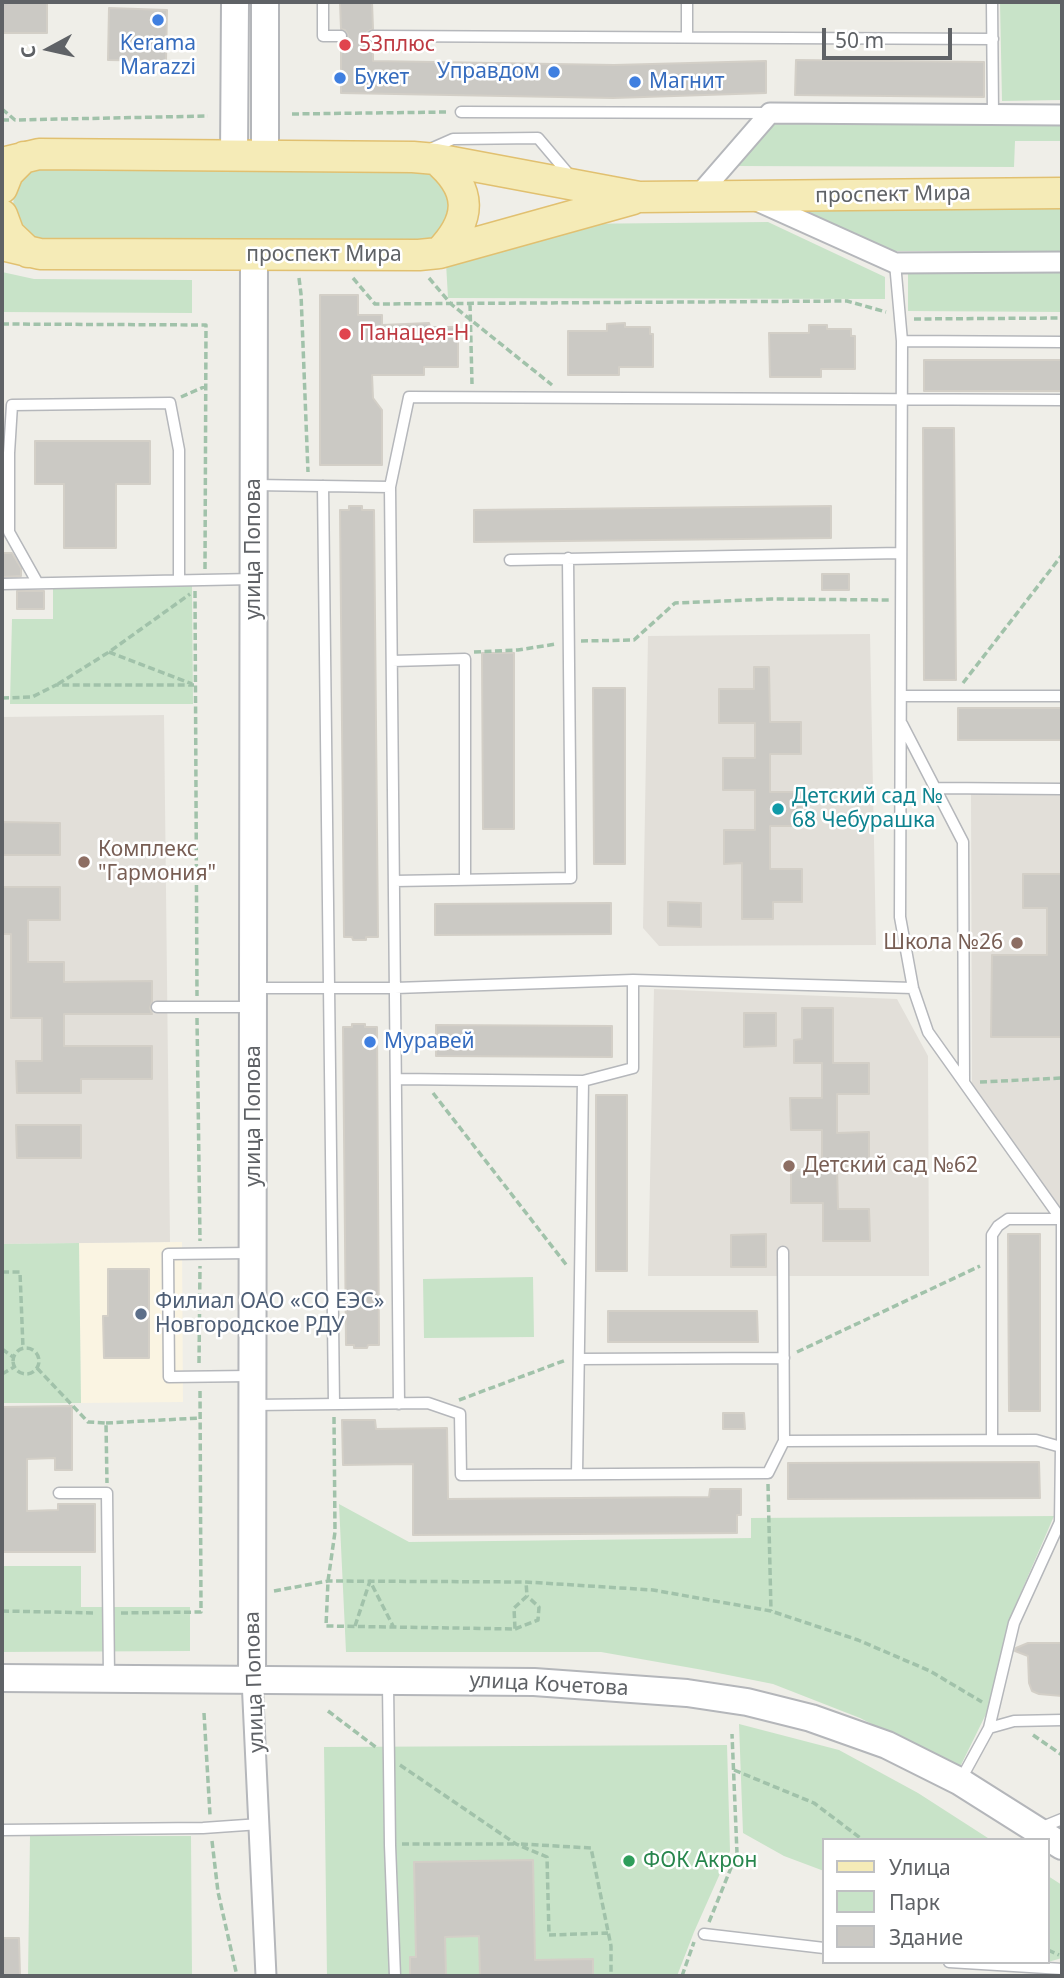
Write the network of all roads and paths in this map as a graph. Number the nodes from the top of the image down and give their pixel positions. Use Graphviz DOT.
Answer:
graph roads {
  1 [pos="235,2"];
  2 [pos="265,2"];
  3 [pos="323,2"];
  4 [pos="687,2"];
  5 [pos="992,2"];
  6 [pos="341,36"];
  7 [pos="373,36"];
  8 [pos="687,36"];
  9 [pos="993,39"];
  10 [pos="2,108"];
  11 [pos="461,112"];
  12 [pos="770,113"];
  13 [pos="292,114"];
  14 [pos="993,115"];
  15 [pos="1062,115"];
  16 [pos="208,116"];
  17 [pos="2,120"];
  18 [pos="15,120"];
  19 [pos="234,156"];
  20 [pos="265,156"];
  21 [pos="425,158"];
  22 [pos="13,160"];
  23 [pos="578,186"];
  24 [pos="2,188"];
  25 [pos="1062,192"];
  26 [pos="747,196"];
  27 [pos="639,197"];
  28 [pos="697,197"];
  29 [pos="2,215"];
  30 [pos="15,248"];
  31 [pos="254,254"];
  32 [pos="1062,261"];
  33 [pos="895,263"];
  34 [pos="434,266"];
  35 [pos="312,278"];
  36 [pos="366,278"];
  37 [pos="451,304"];
  38 [pos="470,304"];
  39 [pos="898,316"];
  40 [pos="471,318"];
  41 [pos="1062,318"];
  42 [pos="911,319"];
  43 [pos="2,324"];
  44 [pos="902,341"];
  45 [pos="1062,342"];
  46 [pos="205,386"];
  47 [pos="473,397"];
  48 [pos="568,397"];
  49 [pos="902,400"];
  50 [pos="1062,400"];
  51 [pos="170,403"];
  52 [pos="254,485"];
  53 [pos="308,486"];
  54 [pos="323,486"];
  55 [pos="390,487"];
  56 [pos="901,553"];
  57 [pos="1062,555"];
  58 [pos="568,558"];
  59 [pos="510,560"];
  60 [pos="205,579"];
  61 [pos="254,579"];
  62 [pos="179,580"];
  63 [pos="37,582"];
  64 [pos="2,584"];
  65 [pos="195,591"];
  66 [pos="901,600"];
  67 [pos="568,642"];
  68 [pos="110,652"];
  69 [pos="465,659"];
  70 [pos="392,661"];
  71 [pos="56,685"];
  72 [pos="194,685"];
  73 [pos="1062,695"];
  74 [pos="901,696"];
  75 [pos="953,696"];
  76 [pos="2,698"];
  77 [pos="901,722"];
  78 [pos="935,788"];
  79 [pos="1062,789"];
  80 [pos="465,880"];
  81 [pos="394,881"];
  82 [pos="633,980"];
  83 [pos="329,987"];
  84 [pos="395,988"];
  85 [pos="913,988"];
  86 [pos="254,998"];
  87 [pos="157,1007"];
  88 [pos="197,1007"];
  89 [pos="1062,1078"];
  90 [pos="396,1079"];
  91 [pos="422,1079"];
  92 [pos="583,1081"];
  93 [pos="964,1083"];
  94 [pos="1062,1217"];
  95 [pos="783,1252"];
  96 [pos="254,1253"];
  97 [pos="200,1254"];
  98 [pos="992,1260"];
  99 [pos="2,1272"];
  100 [pos="580,1282"];
  101 [pos="23,1348"];
  102 [pos="2,1349"];
  103 [pos="13,1357"];
  104 [pos="783,1358"];
  105 [pos="579,1359"];
  106 [pos="14,1367"];
  107 [pos="37,1368"];
  108 [pos="2,1374"];
  109 [pos="254,1376"];
  110 [pos="199,1377"];
  111 [pos="334,1404"];
  112 [pos="399,1404"];
  113 [pos="253,1405"];
  114 [pos="440,1408"];
  115 [pos="200,1418"];
  116 [pos="106,1423"];
  117 [pos="992,1440"];
  118 [pos="784,1441"];
  119 [pos="1062,1447"];
  120 [pos="768,1473"];
  121 [pos="577,1474"];
  122 [pos="59,1493"];
  123 [pos="107,1493"];
  124 [pos="1061,1522"];
  125 [pos="328,1581"];
  126 [pos="370,1581"];
  127 [pos="526,1582"];
  128 [pos="269,1592"];
  129 [pos="527,1596"];
  130 [pos="771,1611"];
  131 [pos="201,1612"];
  132 [pos="355,1626"];
  133 [pos="393,1626"];
  134 [pos="515,1629"];
  135 [pos="109,1677"];
  136 [pos="2,1678"];
  137 [pos="252,1679"];
  138 [pos="388,1680"];
  139 [pos="993,1709"];
  140 [pos="328,1711"];
  141 [pos="204,1713"];
  142 [pos="1062,1720"];
  143 [pos="1014,1721"];
  144 [pos="989,1728"];
  145 [pos="732,1734"];
  146 [pos="1062,1755"];
  147 [pos="389,1757"];
  148 [pos="734,1770"];
  149 [pos="959,1781"];
  150 [pos="1062,1819"];
  151 [pos="260,1824"];
  152 [pos="211,1828"];
  153 [pos="1037,1829"];
  154 [pos="2,1830"];
  155 [pos="860,1838"];
  156 [pos="390,1844"];
  157 [pos="516,1844"];
  158 [pos="1062,1846"];
  159 [pos="608,1933"];
  160 [pos="704,1934"];
  161 [pos="822,1948"];
  162 [pos="981,1964"];
  163 [pos="1062,1969"];
  164 [pos="237,1976"];
  165 [pos="266,1976"];
  166 [pos="396,1976"];
  167 [pos="611,1976"];
  168 [pos="682,1976"];
  1 -- 19 [label="street"];
  2 -- 20 [label="street"];
  3 -- 6 [label="lane"];
  4 -- 8 [label="lane"];
  5 -- 9 [label="lane"];
  7 -- 8 [label="lane"];
  8 -- 9 [label="lane"];
  9 -- 14 [label="lane"];
  10 -- 18 [label="path"];
  11 -- 12 [label="lane"];
  11 -- 13 [label="path"];
  12 -- 14 [label="street"];
  12 -- 28 [label="street"];
  14 -- 15 [label="street"];
  16 -- 18 [label="path"];
  17 -- 18 [label="path"];
  19 -- 20 [label="main road, проспект Мира"];
  19 -- 22 [label="main road, проспект Мира"];
  20 -- 21 [label="main road, проспект Мира"];
  21 -- 23 [label="main road, проспект Мира"];
  21 -- 23 [label="lane"];
  21 -- 34 [label="main road"];
  22 -- 24 [label="main road"];
  23 -- 27 [label="main road, проспект Мира"];
  25 -- 26 [label="main road, проспект Мира"];
  26 -- 28 [label="main road, проспект Мира"];
  26 -- 33 [label="street"];
  27 -- 28 [label="main road, проспект Мира"];
  27 -- 34 [label="main road, проспект Мира"];
  29 -- 30 [label="main road"];
  30 -- 31 [label="main road, проспект Мира"];
  31 -- 34 [label="main road, проспект Мира"];
  31 -- 52 [label="street, улица Попова"];
  32 -- 33 [label="street"];
  33 -- 44 [label="lane"];
  34 -- 37 [label="path"];
  35 -- 53 [label="path"];
  36 -- 37 [label="path"];
  37 -- 38 [label="path"];
  37 -- 40 [label="path"];
  38 -- 39 [label="path"];
  38 -- 40 [label="path"];
  40 -- 47 [label="path"];
  40 -- 48 [label="path"];
  41 -- 42 [label="path"];
  43 -- 46 [label="path"];
  44 -- 45 [label="lane"];
  44 -- 49 [label="lane"];
  46 -- 51 [label="path"];
  46 -- 60 [label="path"];
  47 -- 48 [label="lane"];
  47 -- 55 [label="lane"];
  48 -- 49 [label="lane"];
  49 -- 50 [label="lane"];
  49 -- 56 [label="lane"];
  51 -- 62 [label="lane"];
  51 -- 63 [label="lane"];
  52 -- 53 [label="lane"];
  52 -- 61 [label="street, улица Попова"];
  53 -- 54 [label="lane"];
  54 -- 55 [label="lane"];
  54 -- 83 [label="lane"];
  55 -- 70 [label="lane"];
  56 -- 58 [label="lane"];
  56 -- 66 [label="lane"];
  57 -- 75 [label="path"];
  58 -- 59 [label="lane"];
  58 -- 67 [label="lane"];
  60 -- 61 [label="lane"];
  60 -- 62 [label="lane"];
  60 -- 65 [label="path"];
  61 -- 86 [label="street, улица Попова"];
  62 -- 63 [label="lane"];
  63 -- 64 [label="lane"];
  65 -- 68 [label="path"];
  65 -- 72 [label="path"];
  66 -- 67 [label="path"];
  66 -- 74 [label="lane"];
  67 -- 69 [label="path"];
  67 -- 80 [label="lane"];
  68 -- 71 [label="path"];
  68 -- 72 [label="path"];
  69 -- 70 [label="lane"];
  69 -- 80 [label="lane"];
  70 -- 81 [label="lane"];
  71 -- 72 [label="path"];
  71 -- 76 [label="path"];
  72 -- 88 [label="path"];
  73 -- 75 [label="lane"];
  74 -- 75 [label="lane"];
  74 -- 77 [label="lane"];
  77 -- 78 [label="lane"];
  77 -- 85 [label="lane"];
  78 -- 79 [label="lane"];
  78 -- 93 [label="lane"];
  80 -- 81 [label="lane"];
  81 -- 84 [label="lane"];
  82 -- 84 [label="lane"];
  82 -- 85 [label="lane"];
  82 -- 92 [label="lane"];
  83 -- 84 [label="lane"];
  83 -- 86 [label="lane"];
  83 -- 111 [label="lane"];
  84 -- 90 [label="lane"];
  85 -- 93 [label="lane"];
  86 -- 88 [label="lane"];
  86 -- 96 [label="street, улица Попова"];
  87 -- 88 [label="lane"];
  88 -- 97 [label="path"];
  89 -- 93 [label="path"];
  90 -- 91 [label="lane"];
  90 -- 112 [label="lane"];
  91 -- 92 [label="lane"];
  91 -- 100 [label="path"];
  92 -- 100 [label="lane"];
  93 -- 94 [label="lane"];
  94 -- 98 [label="lane"];
  94 -- 119 [label="lane"];
  95 -- 104 [label="lane"];
  96 -- 97 [label="lane"];
  96 -- 109 [label="street, улица Попова"];
  97 -- 110 [label="path"];
  97 -- 110 [label="lane"];
  98 -- 104 [label="path"];
  98 -- 117 [label="lane"];
  99 -- 101 [label="path"];
  100 -- 105 [label="lane"];
  101 -- 103 [label="path"];
  101 -- 107 [label="path"];
  102 -- 103 [label="path"];
  103 -- 106 [label="path"];
  104 -- 105 [label="lane"];
  104 -- 118 [label="lane"];
  105 -- 114 [label="path"];
  105 -- 121 [label="lane"];
  106 -- 107 [label="path"];
  106 -- 108 [label="path"];
  107 -- 116 [label="path"];
  109 -- 110 [label="lane"];
  109 -- 113 [label="street, улица Попова"];
  110 -- 115 [label="path"];
  111 -- 112 [label="lane"];
  111 -- 113 [label="lane"];
  111 -- 125 [label="path"];
  112 -- 114 [label="lane"];
  113 -- 137 [label="street, улица Попова"];
  114 -- 121 [label="lane"];
  115 -- 116 [label="path"];
  115 -- 131 [label="path"];
  116 -- 123 [label="path"];
  117 -- 118 [label="lane"];
  117 -- 119 [label="lane"];
  118 -- 120 [label="lane"];
  119 -- 124 [label="lane"];
  120 -- 121 [label="lane"];
  120 -- 130 [label="path"];
  122 -- 123 [label="lane"];
  123 -- 135 [label="lane"];
  124 -- 139 [label="lane"];
  125 -- 126 [label="path"];
  125 -- 128 [label="path"];
  125 -- 132 [label="path"];
  126 -- 127 [label="path"];
  126 -- 132 [label="path"];
  126 -- 133 [label="path"];
  127 -- 129 [label="path"];
  127 -- 130 [label="path"];
  129 -- 134 [label="path"];
  129 -- 134 [label="path"];
  130 -- 139 [label="path"];
  132 -- 133 [label="path"];
  133 -- 134 [label="path"];
  135 -- 136 [label="street, улица Кочетова"];
  135 -- 137 [label="street, улица Кочетова"];
  137 -- 138 [label="street, улица Кочетова"];
  137 -- 151 [label="street, улица Попова"];
  138 -- 147 [label="lane"];
  138 -- 149 [label="street, улица Кочетова"];
  139 -- 144 [label="lane"];
  140 -- 147 [label="path"];
  141 -- 152 [label="path"];
  142 -- 143 [label="lane"];
  143 -- 144 [label="lane"];
  143 -- 146 [label="path"];
  144 -- 149 [label="lane"];
  145 -- 148 [label="path"];
  147 -- 156 [label="lane"];
  147 -- 157 [label="path"];
  148 -- 155 [label="path"];
  148 -- 160 [label="path"];
  149 -- 153 [label="street, улица Кочетова"];
  150 -- 153 [label="lane"];
  151 -- 152 [label="lane"];
  151 -- 165 [label="street, улица Попова"];
  152 -- 154 [label="lane"];
  152 -- 164 [label="path"];
  153 -- 158 [label="street, улица Кочетова"];
  156 -- 157 [label="path"];
  156 -- 166 [label="lane"];
  157 -- 159 [label="path"];
  157 -- 159 [label="path"];
  159 -- 167 [label="path"];
  160 -- 161 [label="lane"];
  160 -- 168 [label="path"];
  162 -- 163 [label="lane"];
}
